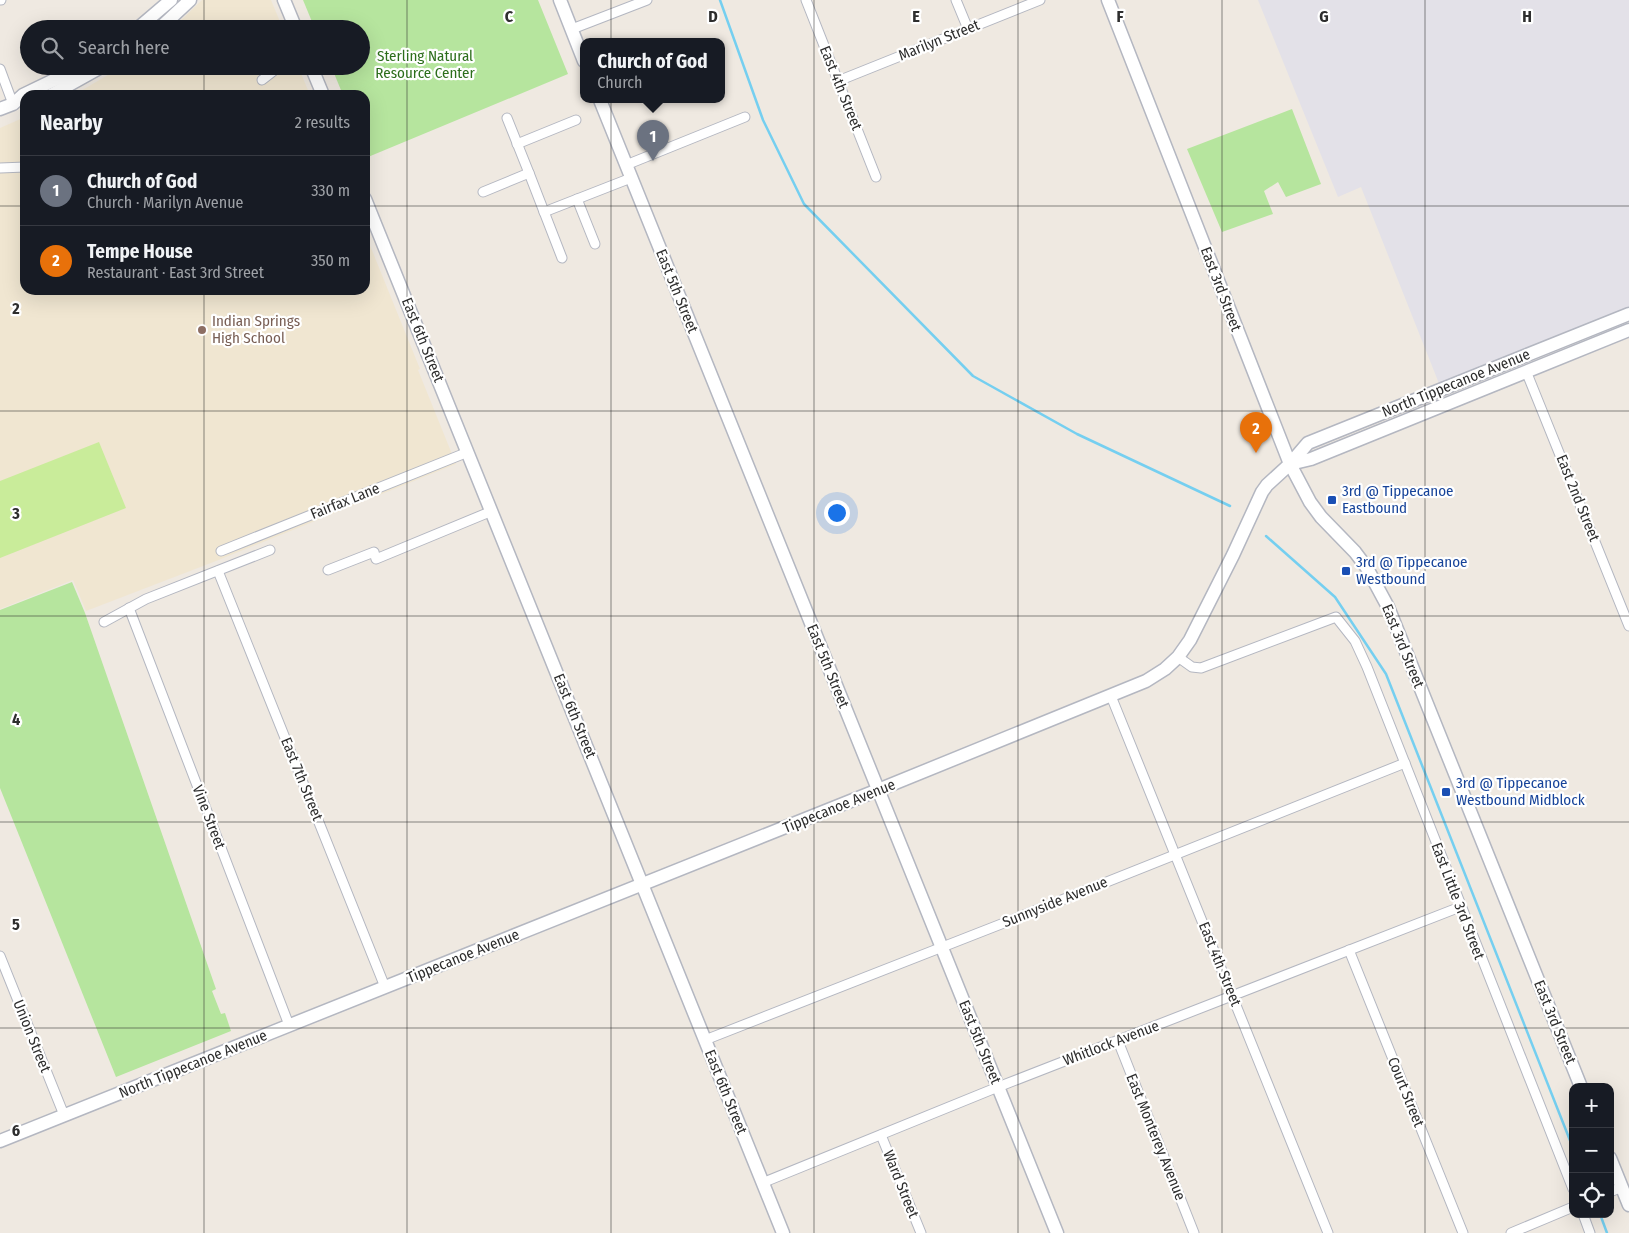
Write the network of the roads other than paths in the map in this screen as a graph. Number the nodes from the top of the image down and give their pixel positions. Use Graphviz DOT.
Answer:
graph roads {
  1 [pos="171,0"];
  2 [pos="190,0"];
  3 [pos="284,0"];
  4 [pos="560,0"];
  5 [pos="647,0"];
  6 [pos="806,0"];
  7 [pos="956,0"];
  8 [pos="1040,0"];
  9 [pos="1108,0"];
  10 [pos="148,20"];
  11 [pos="168,20"];
  12 [pos="292,20"];
  13 [pos="572,29"];
  14 [pos="968,29"];
  15 [pos="580,50"];
  16 [pos="0,70"];
  17 [pos="64,75"];
  18 [pos="87,75"];
  19 [pos="268,75"];
  20 [pos="314,75"];
  21 [pos="262,80"];
  22 [pos="838,81"];
  23 [pos="33,90"];
  24 [pos="60,90"];
  25 [pos="320,90"];
  26 [pos="601,103"];
  27 [pos="19,104"];
  28 [pos="0,109"];
  29 [pos="745,117"];
  30 [pos="506,118"];
  31 [pos="576,120"];
  32 [pos="517,144"];
  33 [pos="626,165"];
  34 [pos="20,167"];
  35 [pos="0,168"];
  36 [pos="529,173"];
  37 [pos="876,177"];
  38 [pos="631,178"];
  39 [pos="483,192"];
  40 [pos="577,199"];
  41 [pos="370,211"];
  42 [pos="544,212"];
  43 [pos="595,244"];
  44 [pos="562,258"];
  45 [pos="1629,314"];
  46 [pos="1629,330"];
  47 [pos="1520,357"];
  48 [pos="1526,371"];
  49 [pos="468,452"];
  50 [pos="1290,464"];
  51 [pos="492,511"];
  52 [pos="270,550"];
  53 [pos="221,551"];
  54 [pos="1233,555"];
  55 [pos="218,570"];
  56 [pos="328,570"];
  57 [pos="129,608"];
  58 [pos="104,622"];
  59 [pos="1629,626"];
  60 [pos="1178,658"];
  61 [pos="1112,696"];
  62 [pos="1405,763"];
  63 [pos="878,790"];
  64 [pos="1175,854"];
  65 [pos="643,884"];
  66 [pos="1460,907"];
  67 [pos="941,947"];
  68 [pos="1349,950"];
  69 [pos="0,956"];
  70 [pos="385,987"];
  71 [pos="1233,996"];
  72 [pos="289,1025"];
  73 [pos="705,1040"];
  74 [pos="1118,1041"];
  75 [pos="1580,1083"];
  76 [pos="998,1087"];
  77 [pos="64,1115"];
  78 [pos="881,1135"];
  79 [pos="0,1141"];
  80 [pos="1613,1173"];
  81 [pos="1569,1179"];
  82 [pos="762,1182"];
  83 [pos="1616,1189"];
  84 [pos="1629,1205"];
  85 [pos="1569,1209"];
  86 [pos="1584,1218"];
  87 [pos="783,1233"];
  88 [pos="921,1233"];
  89 [pos="1057,1233"];
  90 [pos="1194,1233"];
  91 [pos="1328,1233"];
  92 [pos="1464,1233"];
  93 [pos="1511,1233"];
  94 [pos="1590,1233"];
  1 -- 10 [label="street"];
  2 -- 11 [label="street"];
  3 -- 12 [label="street"];
  4 -- 13 [label="street"];
  5 -- 13 [label="street"];
  6 -- 22 [label="street, East 4th Street"];
  7 -- 14 [label="street"];
  8 -- 14 [label="street, Marilyn Street"];
  9 -- 50 [label="street, East 3rd Street"];
  13 -- 15 [label="street"];
  14 -- 22 [label="street, Marilyn Street"];
  16 -- 27 [label="street"];
  17 -- 23 [label="street"];
  18 -- 24 [label="street"];
  19 -- 21 [label="street"];
  20 -- 25 [label="street"];
  22 -- 37 [label="street, East 4th Street"];
  26 -- 33 [label="street, East 5th Street"];
  27 -- 28 [label="street"];
  29 -- 33 [label="street"];
  30 -- 32 [label="street"];
  31 -- 32 [label="street"];
  32 -- 36 [label="street"];
  33 -- 38 [label="street, East 5th Street"];
  34 -- 35 [label="street"];
  36 -- 39 [label="street"];
  36 -- 42 [label="street"];
  38 -- 40 [label="street"];
  38 -- 63 [label="street, East 5th Street"];
  40 -- 42 [label="street"];
  40 -- 43 [label="street"];
  41 -- 49 [label="street, East 6th Street"];
  42 -- 44 [label="street"];
  45 -- 47 [label="street, North Tippecanoe Avenue"];
  46 -- 48 [label="street, North Tippecanoe Avenue"];
  47 -- 48 [label="street"];
  47 -- 50 [label="street, North Tippecanoe Avenue"];
  48 -- 50 [label="street, North Tippecanoe Avenue"];
  48 -- 59 [label="street, East 2nd Street"];
  49 -- 51 [label="street, East 6th Street"];
  49 -- 53 [label="street, Fairfax Lane"];
  50 -- 54 [label="street, North Tippecanoe Avenue"];
  50 -- 75 [label="street, East 3rd Street"];
  51 -- 56 [label="street"];
  51 -- 65 [label="street, East 6th Street"];
  52 -- 55 [label="street"];
  54 -- 60 [label="street, Tippecanoe Avenue"];
  55 -- 57 [label="street"];
  55 -- 70 [label="street, East 7th Street"];
  57 -- 58 [label="street"];
  57 -- 72 [label="street, Vine Street"];
  60 -- 61 [label="street, Tippecanoe Avenue"];
  60 -- 62 [label="street, East Little 3rd Street"];
  61 -- 63 [label="street, Tippecanoe Avenue"];
  61 -- 64 [label="street, East 4th Street"];
  62 -- 64 [label="street, Sunnyside Avenue"];
  62 -- 66 [label="street, East Little 3rd Street"];
  63 -- 65 [label="street, Tippecanoe Avenue"];
  63 -- 67 [label="street, East 5th Street"];
  64 -- 67 [label="street, Sunnyside Avenue"];
  64 -- 71 [label="street, East 4th Street"];
  65 -- 70 [label="street, Tippecanoe Avenue"];
  65 -- 73 [label="street, East 6th Street"];
  66 -- 68 [label="street, Whitlock Avenue"];
  66 -- 81 [label="street, East Little 3rd Street"];
  67 -- 73 [label="street, Sunnyside Avenue"];
  67 -- 76 [label="street, East 5th Street"];
  68 -- 71 [label="street, Whitlock Avenue"];
  68 -- 92 [label="street, Court Street"];
  69 -- 77 [label="street, Union Street"];
  70 -- 72 [label="street, North Tippecanoe Avenue"];
  71 -- 74 [label="street, Whitlock Avenue"];
  71 -- 91 [label="street, East 4th Street"];
  72 -- 77 [label="street, North Tippecanoe Avenue"];
  73 -- 82 [label="street, East 6th Street"];
  74 -- 76 [label="street, Whitlock Avenue"];
  74 -- 90 [label="street, East Monterey Avenue"];
  76 -- 78 [label="street, Whitlock Avenue"];
  76 -- 89 [label="street, East 5th Street"];
  77 -- 79 [label="street, North Tippecanoe Avenue"];
  78 -- 82 [label="street, Whitlock Avenue"];
  78 -- 88 [label="street, Ward Street"];
  80 -- 83 [label="street"];
  82 -- 87 [label="street, East 6th Street"];
  83 -- 84 [label="street"];
  85 -- 93 [label="street"];
  86 -- 94 [label="street"];
}
